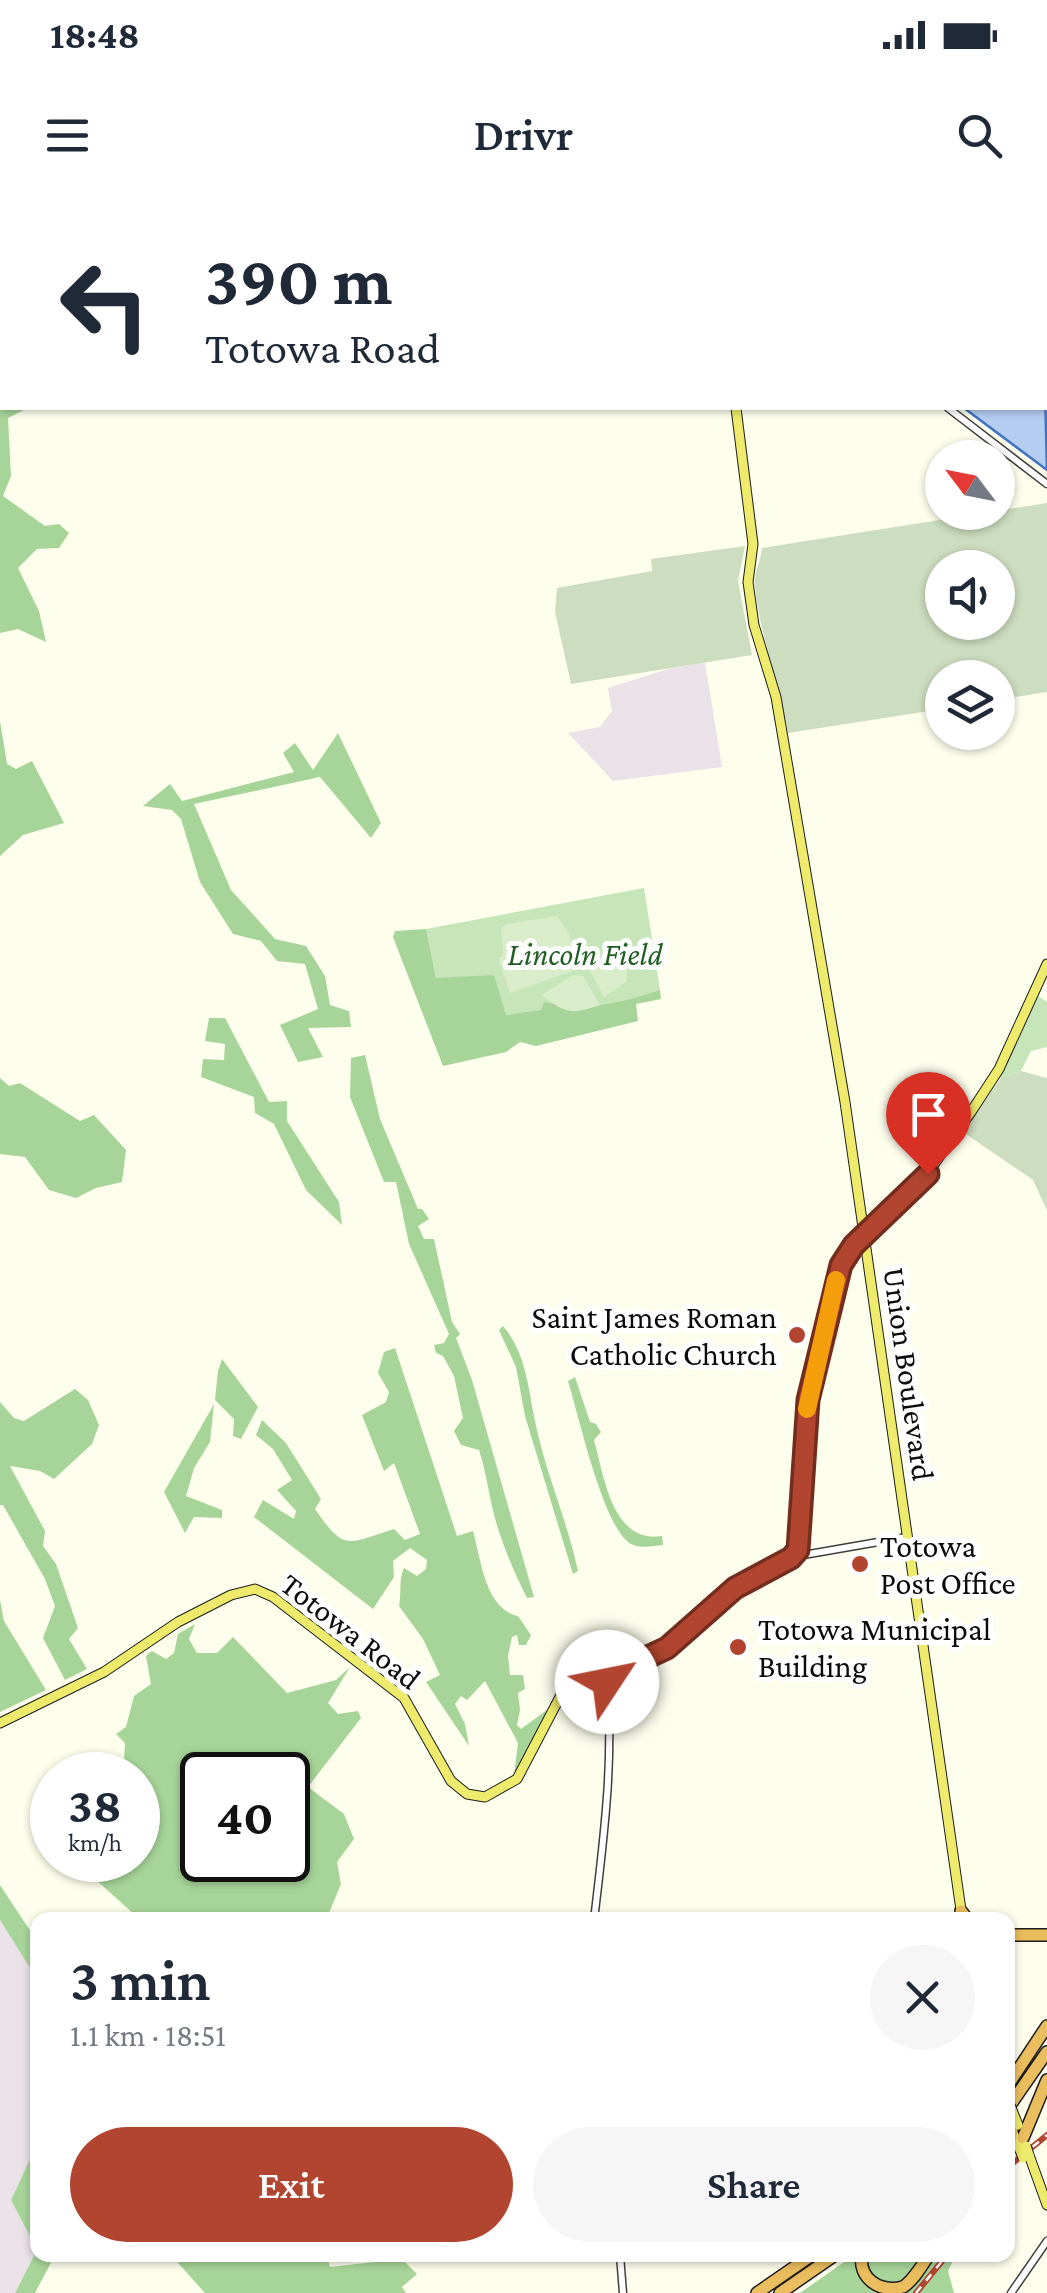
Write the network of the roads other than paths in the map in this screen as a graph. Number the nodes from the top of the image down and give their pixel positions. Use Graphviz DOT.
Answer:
graph roads {
  1 [pos="736,410"];
  2 [pos="951,410"];
  3 [pos="1047,484"];
  4 [pos="1047,964"];
  5 [pos="864,1236"];
  6 [pos="907,1537"];
  7 [pos="791,1558"];
  8 [pos="606,1669"];
  9 [pos="0,1723"];
  10 [pos="595,1912"];
  11 [pos="963,1912"];
  12 [pos="1015,1935"];
  13 [pos="1047,1935"];
  14 [pos="1047,2026"];
  15 [pos="1047,2052"];
  16 [pos="1015,2074"];
  17 [pos="1047,2080"];
  18 [pos="1015,2095"];
  19 [pos="1019,2142"];
  20 [pos="1047,2165"];
  21 [pos="1047,2204"];
  22 [pos="1045,2246"];
  23 [pos="621,2262"];
  24 [pos="802,2262"];
  25 [pos="825,2262"];
  26 [pos="862,2262"];
  27 [pos="924,2262"];
  28 [pos="623,2293"];
  29 [pos="757,2293"];
  30 [pos="780,2293"];
  31 [pos="1012,2293"];
  1 -- 5 [label="main road, Union Boulevard"];
  2 -- 3 [label="street"];
  4 -- 5 [label="main road"];
  5 -- 6 [label="main road, Union Boulevard"];
  5 -- 7 [label="main road"];
  6 -- 7 [label="street"];
  6 -- 11 [label="main road, Union Boulevard"];
  7 -- 8 [label="main road, Totowa Road"];
  8 -- 9 [label="main road, Totowa Road"];
  8 -- 10 [label="street"];
  12 -- 13 [label="highway"];
  14 -- 16 [label="highway"];
  15 -- 18 [label="highway"];
  17 -- 19 [label="highway"];
  19 -- 20 [label="main road"];
  19 -- 21 [label="main road"];
  22 -- 31 [label="street"];
  23 -- 28 [label="street"];
  24 -- 29 [label="highway"];
  25 -- 30 [label="highway"];
  26 -- 27 [label="highway"];
}
